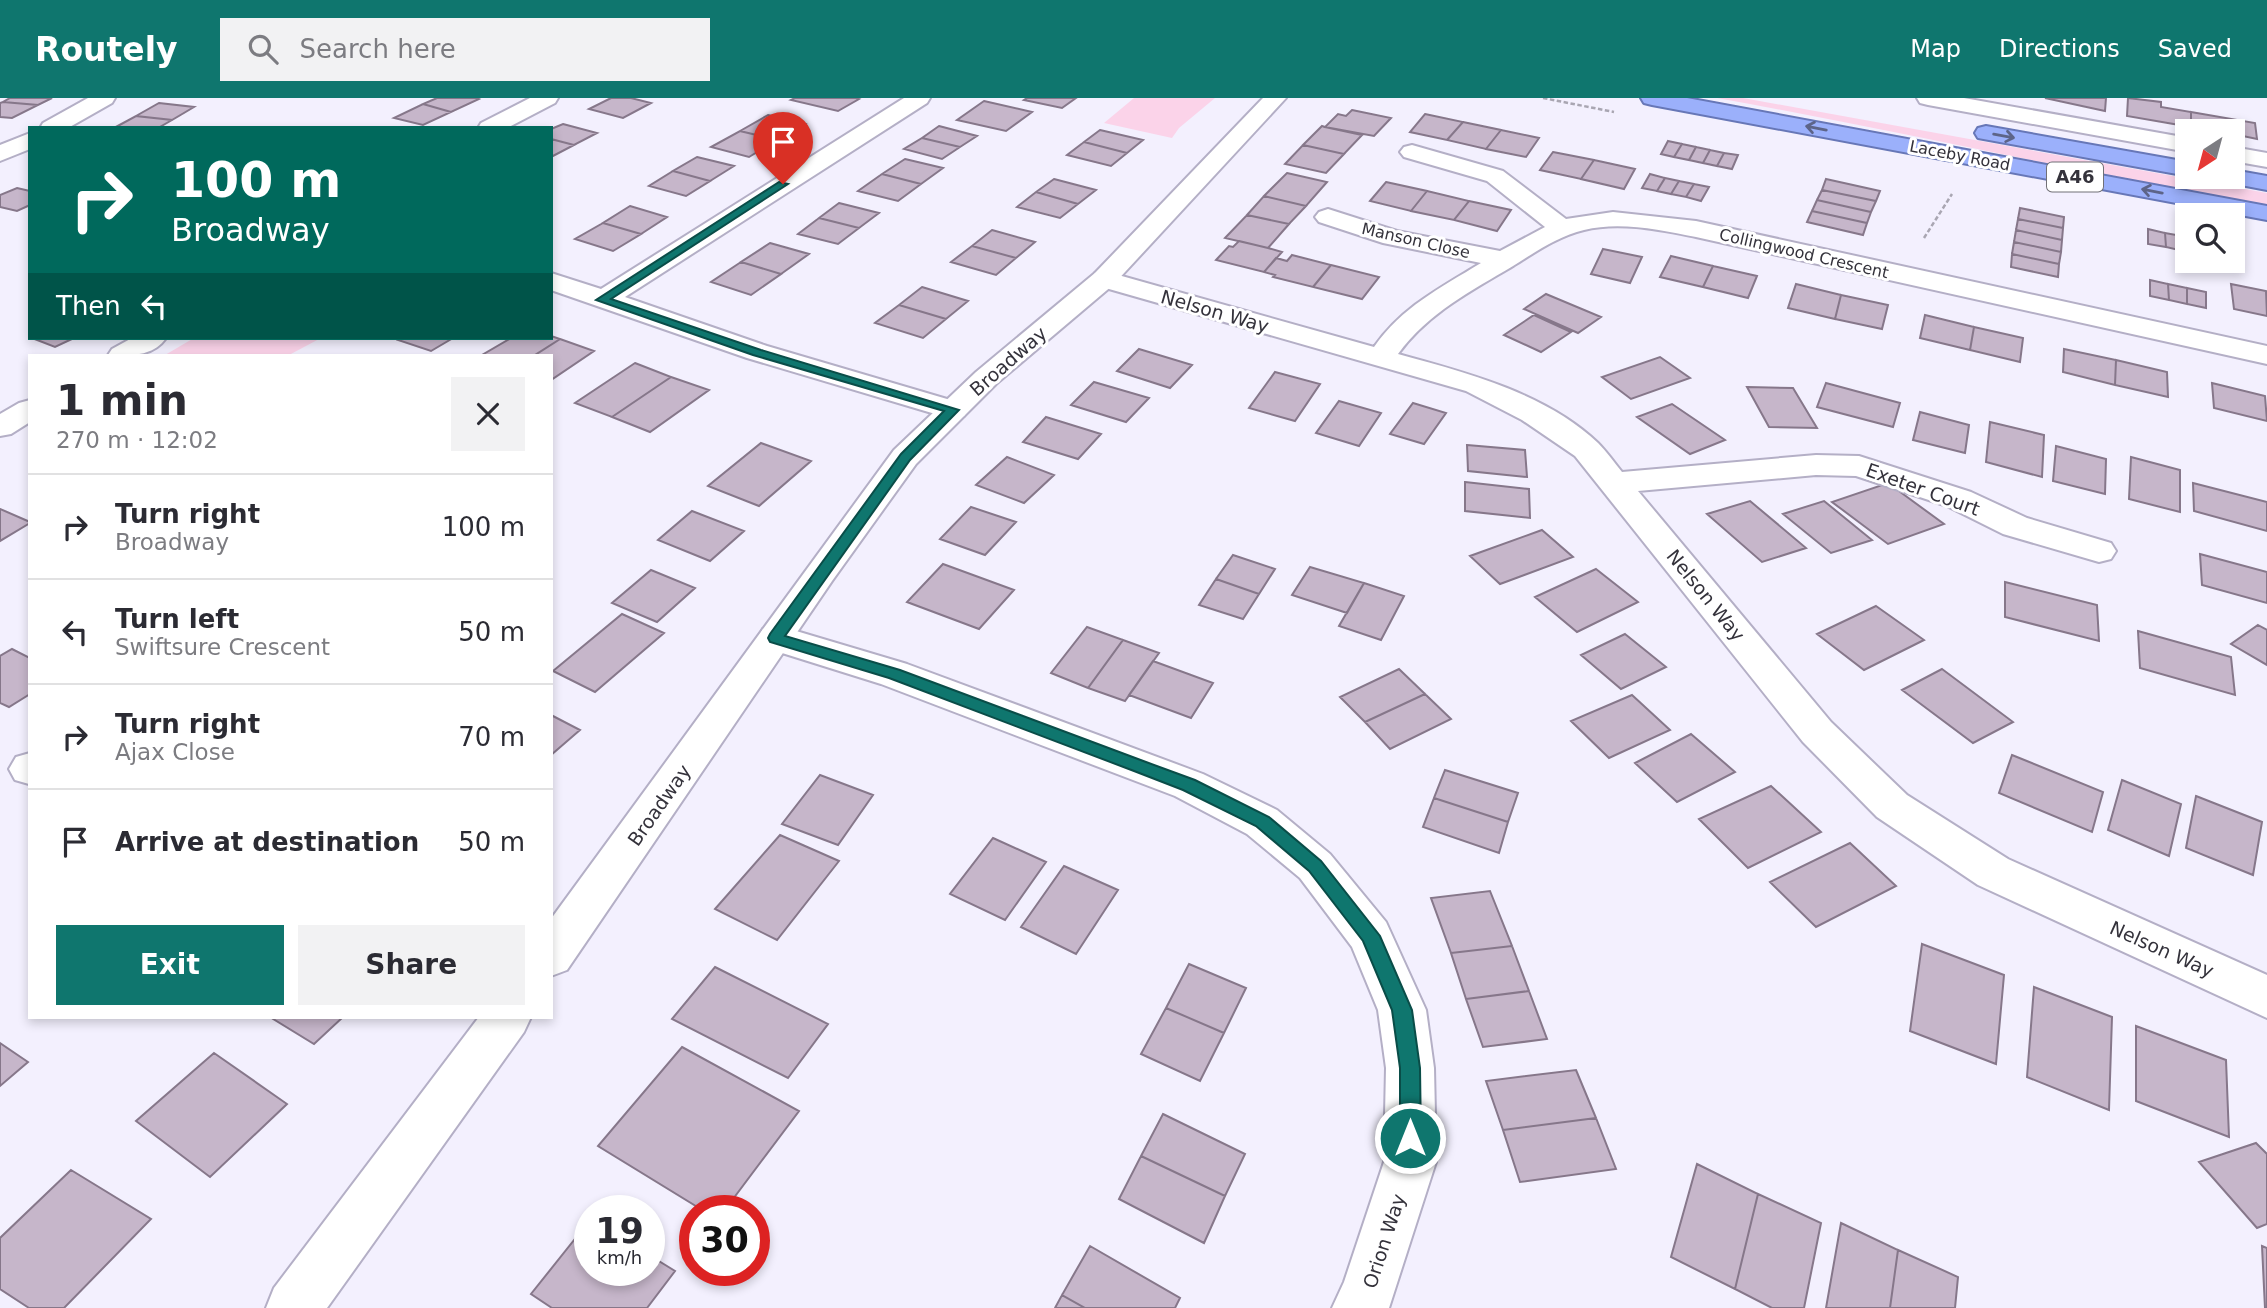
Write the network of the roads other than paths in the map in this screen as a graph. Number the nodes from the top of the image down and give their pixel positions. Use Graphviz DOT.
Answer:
graph roads {
  1 [pos="104,98"];
  2 [pos="547,98"];
  3 [pos="919,98"];
  4 [pos="1275,98"];
  5 [pos="1652,98"];
  6 [pos="1927,98"];
  7 [pos="55,126"];
  8 [pos="493,126"];
  9 [pos="1970,130"];
  10 [pos="28,141"];
  11 [pos="2175,143"];
  12 [pos="1412,152"];
  13 [pos="0,154"];
  14 [pos="2245,155"];
  15 [pos="2267,160"];
  16 [pos="2175,167"];
  17 [pos="2245,179"];
  18 [pos="2267,183"];
  19 [pos="2267,213"];
  20 [pos="1328,217"];
  21 [pos="1563,229"];
  22 [pos="1506,260"];
  23 [pos="1104,279"];
  24 [pos="553,282"];
  25 [pos="602,300"];
  26 [pos="148,340"];
  27 [pos="124,354"];
  28 [pos="2267,355"];
  29 [pos="1380,359"];
  30 [pos="953,410"];
  31 [pos="1615,482"];
  32 [pos="2099,551"];
  33 [pos="776,638"];
  34 [pos="553,953"];
  35 [pos="2267,997"];
  36 [pos="506,1019"];
  37 [pos="1373,1304"];
  38 [pos="294,1308"];
  1 -- 7 [label="street"];
  2 -- 8 [label="street"];
  3 -- 25 [label="street"];
  4 -- 23 [label="street, Broadway"];
  19 -- 5 [label="highway, Laceby Road / A46, one-way"];
  6 -- 11 [label="street"];
  9 -- 16 [label="highway, Laceby Road / A46, one-way"];
  10 -- 13 [label="street"];
  12 -- 21 [label="street"];
  14 -- 15 [label="street"];
  17 -- 18 [label="highway"];
  20 -- 22 [label="street, Manson Close"];
  21 -- 22 [label="street, Collingwood Crescent"];
  21 -- 28 [label="street, Collingwood Crescent"];
  22 -- 29 [label="street, Collingwood Crescent"];
  23 -- 29 [label="street, Nelson Way"];
  23 -- 30 [label="street, Broadway"];
  24 -- 25 [label="street"];
  25 -- 30 [label="street"];
  26 -- 27 [label="street"];
  29 -- 31 [label="street, Nelson Way"];
  30 -- 33 [label="street, Broadway"];
  31 -- 32 [label="street, Exeter Court"];
  31 -- 35 [label="street, Nelson Way"];
  33 -- 34 [label="street, Broadway"];
  33 -- 37 [label="street, Orion Way"];
  36 -- 38 [label="street"];
}
